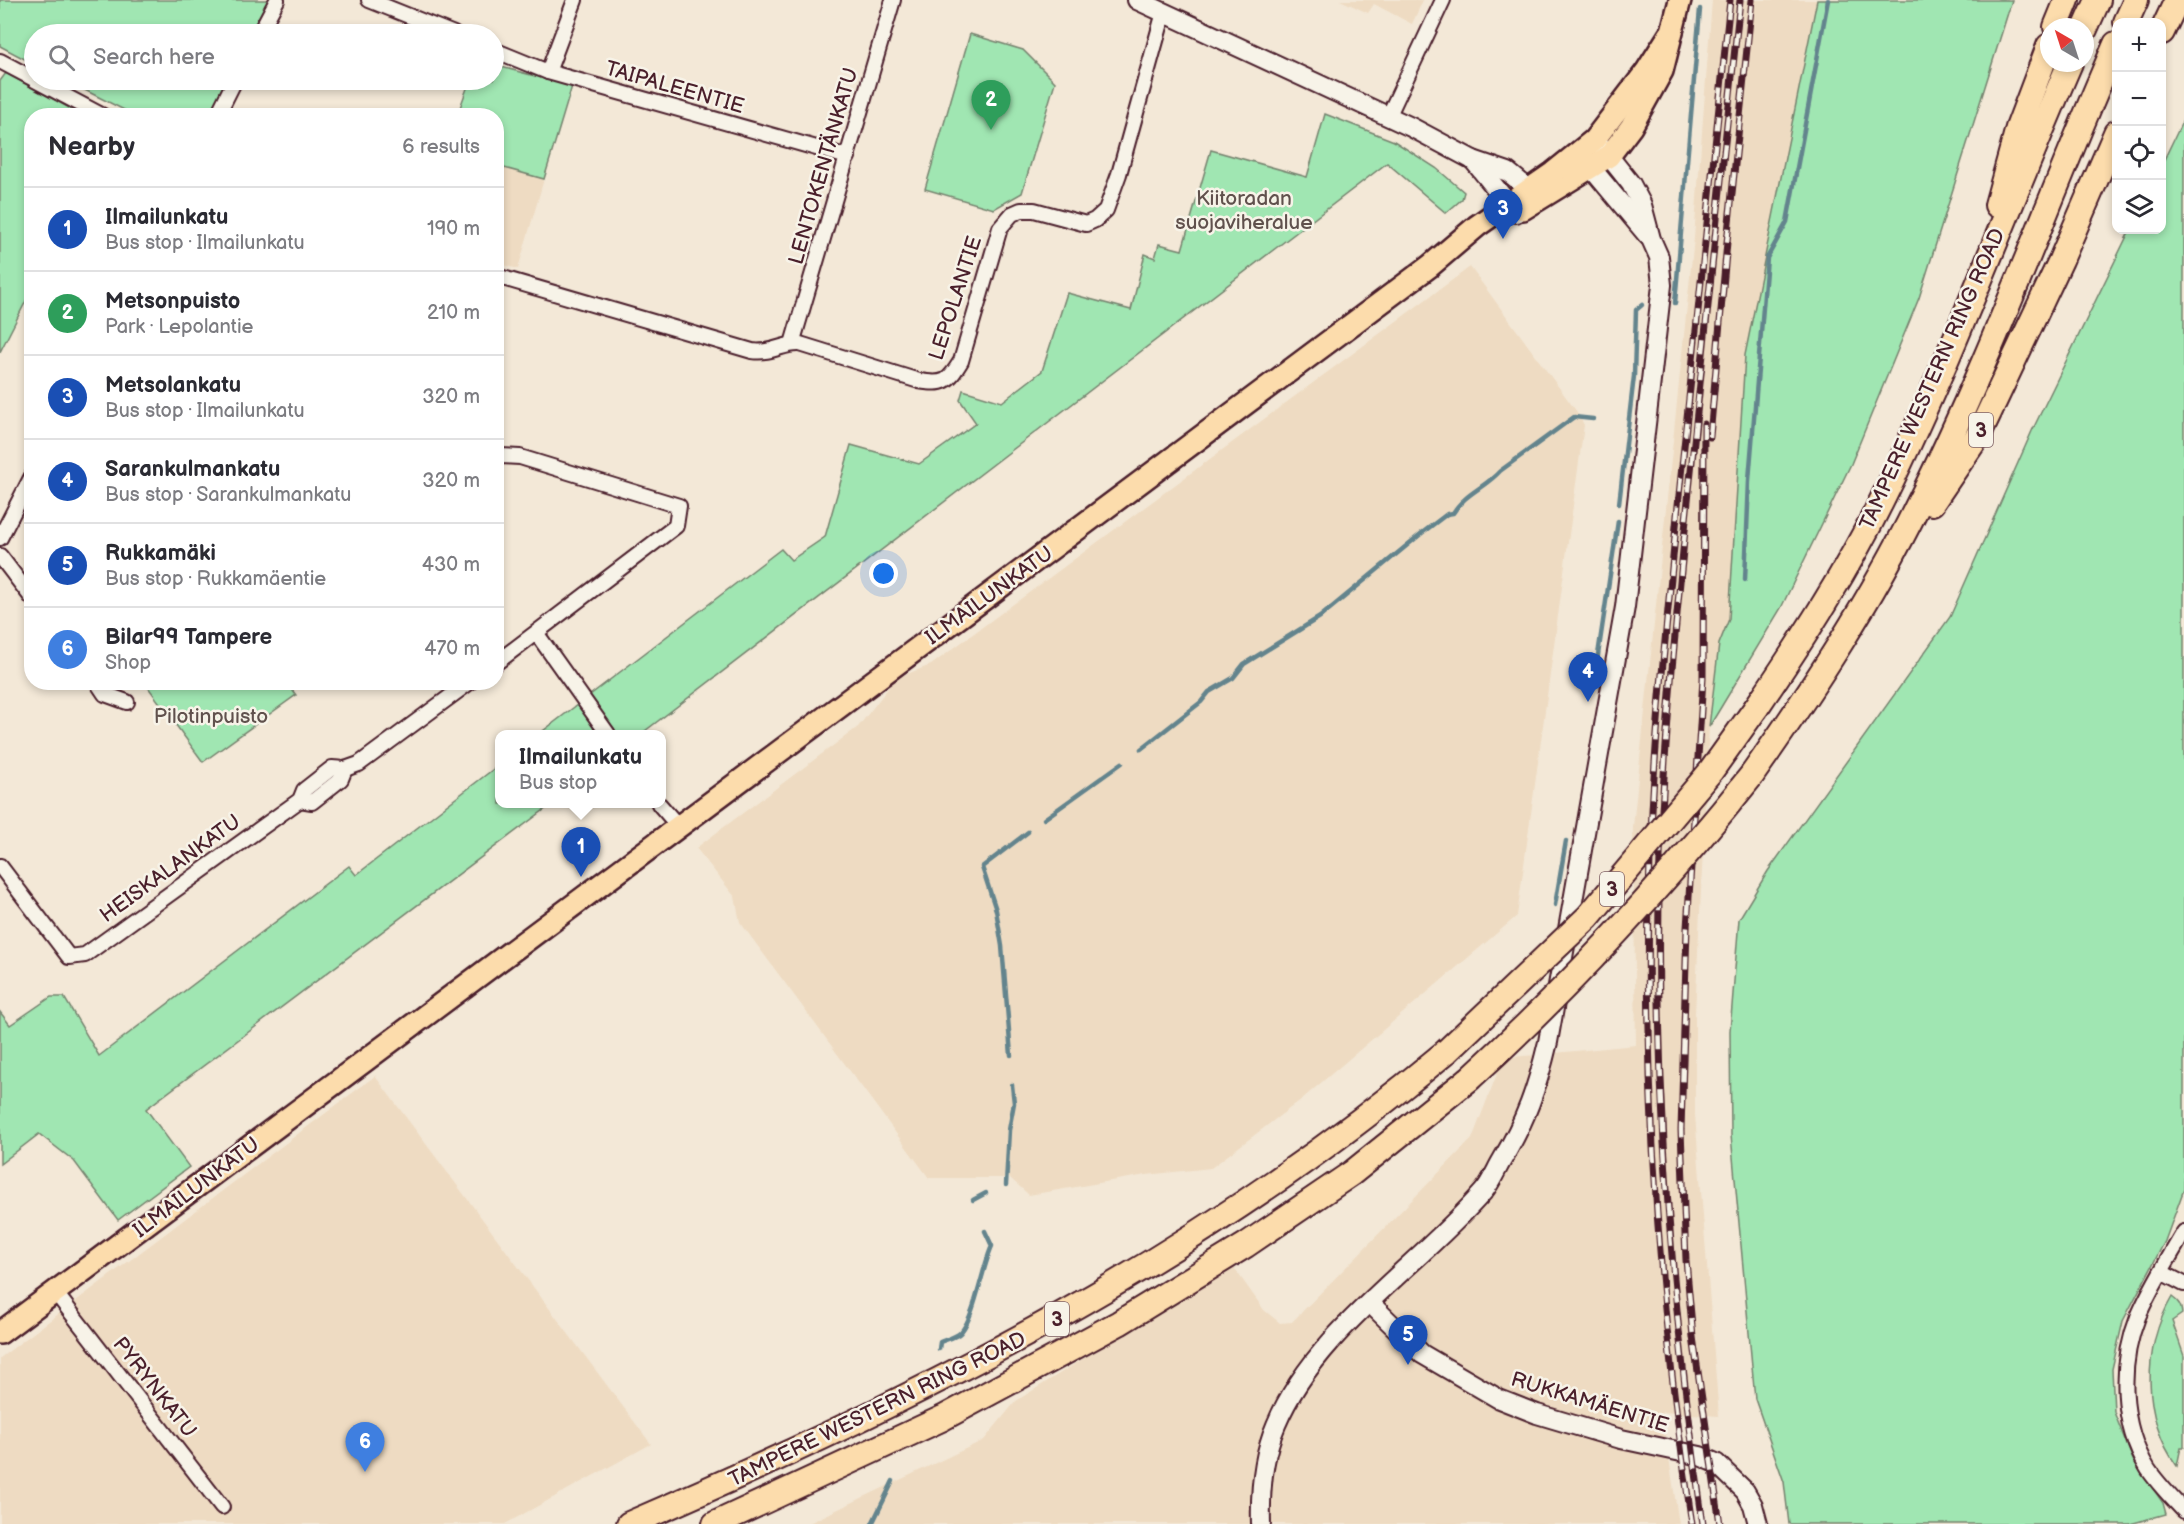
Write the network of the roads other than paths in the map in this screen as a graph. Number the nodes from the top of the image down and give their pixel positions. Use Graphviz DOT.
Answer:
graph roads {
  1 [pos="277,0"];
  2 [pos="369,0"];
  3 [pos="575,0"];
  4 [pos="893,0"];
  5 [pos="1137,0"];
  6 [pos="1443,0"];
  7 [pos="1680,0"];
  8 [pos="2067,0"];
  9 [pos="2098,0"];
  10 [pos="2136,0"];
  11 [pos="2177,0"];
  12 [pos="1164,12"];
  13 [pos="2060,18"];
  14 [pos="2090,18"];
  15 [pos="2128,18"];
  16 [pos="2184,19"];
  17 [pos="2166,23"];
  18 [pos="264,24"];
  19 [pos="429,24"];
  20 [pos="1670,34"];
  21 [pos="2166,40"];
  22 [pos="2112,54"];
  23 [pos="504,55"];
  24 [pos="0,61"];
  25 [pos="2040,70"];
  26 [pos="548,72"];
  27 [pos="2066,72"];
  28 [pos="24,73"];
  29 [pos="55,90"];
  30 [pos="231,90"];
  31 [pos="88,108"];
  32 [pos="221,108"];
  33 [pos="1388,117"];
  34 [pos="2112,142"];
  35 [pos="1588,153"];
  36 [pos="1609,156"];
  37 [pos="848,157"];
  38 [pos="1473,160"];
  39 [pos="1533,195"];
  40 [pos="1512,208"];
  41 [pos="1651,240"];
  42 [pos="504,278"];
  43 [pos="1968,311"];
  44 [pos="792,344"];
  45 [pos="504,456"];
  46 [pos="24,492"];
  47 [pos="0,538"];
  48 [pos="0,556"];
  49 [pos="1875,586"];
  50 [pos="24,588"];
  51 [pos="537,634"];
  52 [pos="504,657"];
  53 [pos="102,690"];
  54 [pos="459,690"];
  55 [pos="127,702"];
  56 [pos="604,730"];
  57 [pos="662,808"];
  58 [pos="679,827"];
  59 [pos="0,866"];
  60 [pos="2184,1232"];
  61 [pos="2161,1272"];
  62 [pos="2184,1284"];
  63 [pos="55,1292"];
  64 [pos="1370,1304"];
  65 [pos="0,1333"];
  66 [pos="222,1507"];
  67 [pos="2184,1511"];
  68 [pos="629,1524"];
  69 [pos="715,1524"];
  70 [pos="1261,1524"];
  71 [pos="1758,1524"];
  1 -- 18 [label="street"];
  2 -- 19 [label="street"];
  3 -- 26 [label="street"];
  4 -- 37 [label="street, LENTOKENTÄNKATU"];
  5 -- 12 [label="main road"];
  6 -- 33 [label="street"];
  7 -- 20 [label="main road"];
  8 -- 13 [label="highway"];
  9 -- 14 [label="highway"];
  10 -- 15 [label="highway"];
  11 -- 17 [label="highway"];
  12 -- 33 [label="main road"];
  12 -- 44 [label="street, LEPOLANTIE"];
  16 -- 21 [label="highway"];
  20 -- 35 [label="main road"];
  20 -- 36 [label="main road, ILMAILUNKATU"];
  22 -- 49 [label="highway, TAMPERE WESTERN RING ROAD"];
  23 -- 26 [label="street, TAIPALEENTIE"];
  24 -- 28 [label="street"];
  25 -- 43 [label="highway, 3"];
  26 -- 37 [label="street, TAIPALEENTIE"];
  27 -- 43 [label="highway, TAMPERE WESTERN RING ROAD"];
  29 -- 31 [label="street"];
  30 -- 32 [label="street"];
  33 -- 38 [label="main road"];
  34 -- 49 [label="highway, 3"];
  35 -- 36 [label="main road, ILMAILUNKATU"];
  35 -- 39 [label="main road, ILMAILUNKATU"];
  35 -- 41 [label="main road"];
  36 -- 41 [label="main road"];
  37 -- 44 [label="street, LENTOKENTÄNKATU"];
  38 -- 39 [label="main road"];
  38 -- 40 [label="main road"];
  39 -- 40 [label="main road, ILMAILUNKATU"];
  40 -- 58 [label="main road, ILMAILUNKATU"];
  41 -- 64 [label="main road"];
  42 -- 44 [label="street, LEPOLANTIE"];
  43 -- 68 [label="highway, TAMPERE WESTERN RING ROAD / 3, bridge"];
  45 -- 51 [label="street"];
  46 -- 47 [label="street"];
  48 -- 50 [label="street"];
  49 -- 69 [label="highway, TAMPERE WESTERN RING ROAD / 3, bridge"];
  51 -- 52 [label="street"];
  51 -- 56 [label="street"];
  53 -- 55 [label="street"];
  54 -- 59 [label="street, HEISKALANKATU"];
  57 -- 58 [label="street"];
  58 -- 63 [label="main road, ILMAILUNKATU"];
  60 -- 61 [label="street"];
  61 -- 62 [label="street"];
  61 -- 67 [label="street"];
  63 -- 65 [label="main road, ILMAILUNKATU"];
  63 -- 66 [label="street, PYRYNKATU"];
  64 -- 70 [label="main road"];
  64 -- 71 [label="main road, RUKKAMÄENTIE"];
}
